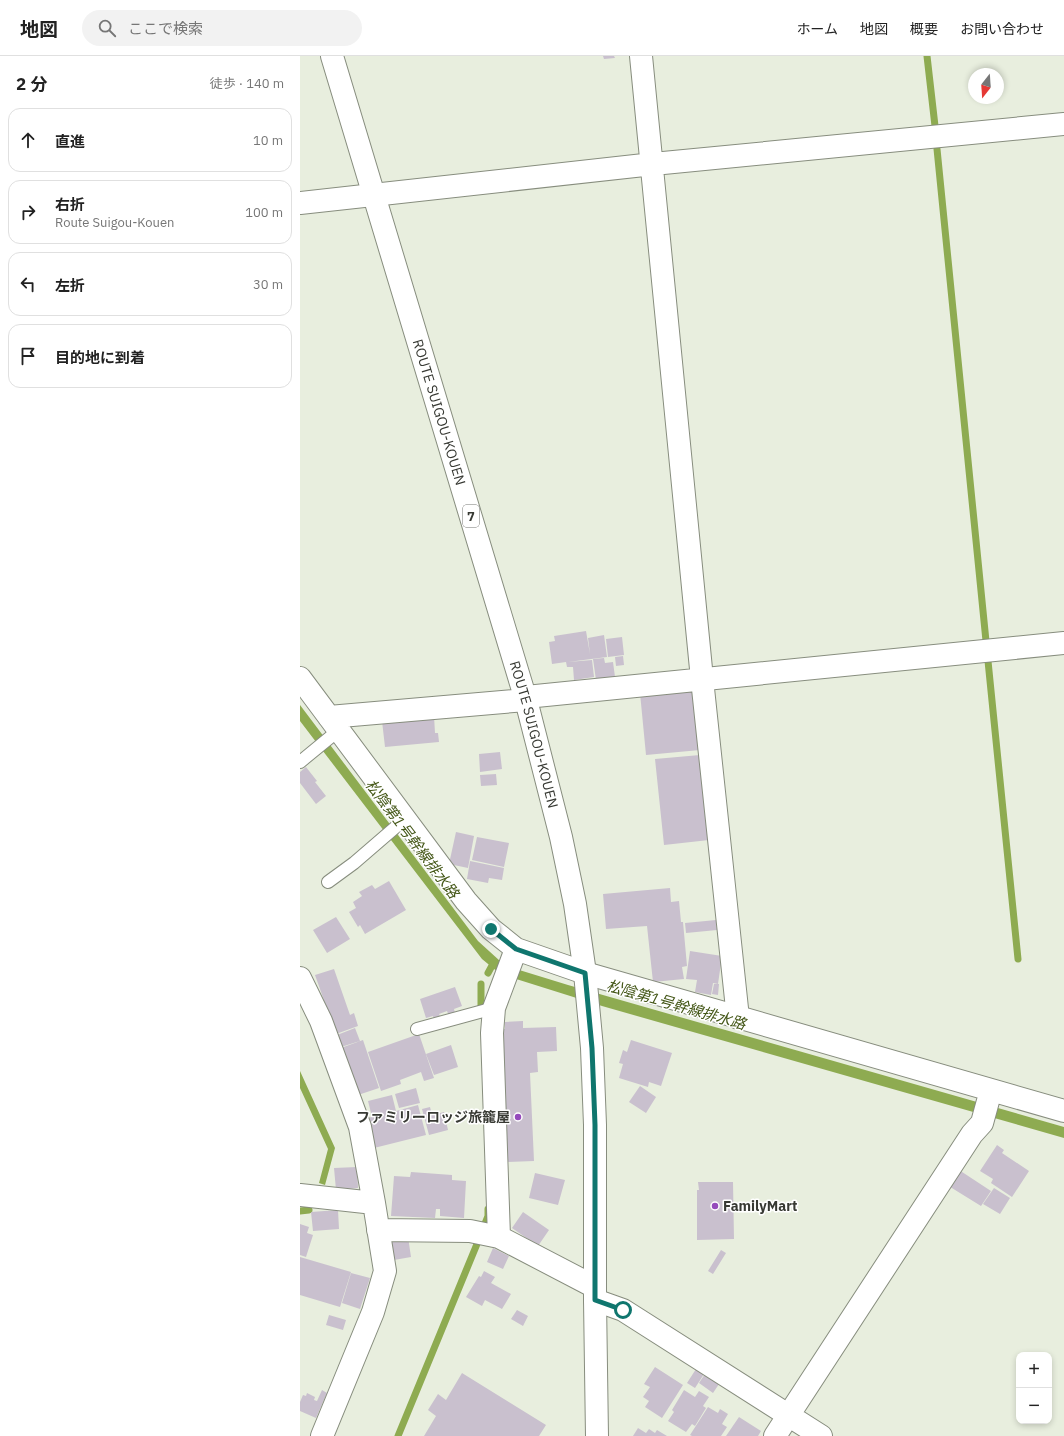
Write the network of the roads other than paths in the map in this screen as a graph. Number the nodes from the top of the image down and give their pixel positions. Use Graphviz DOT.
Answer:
graph roads {
  1 [pos="332,56"];
  2 [pos="641,56"];
  3 [pos="1064,124"];
  4 [pos="653,164"];
  5 [pos="373,195"];
  6 [pos="300,203"];
  7 [pos="1064,643"];
  8 [pos="300,678"];
  9 [pos="702,679"];
  10 [pos="526,698"];
  11 [pos="334,727"];
  12 [pos="300,762"];
  13 [pos="402,821"];
  14 [pos="328,882"];
  15 [pos="514,953"];
  16 [pos="300,978"];
  17 [pos="586,978"];
  18 [pos="494,1008"];
  19 [pos="738,1018"];
  20 [pos="417,1030"];
  21 [pos="990,1093"];
  22 [pos="1064,1111"];
  23 [pos="300,1195"];
  24 [pos="374,1203"];
  25 [pos="378,1230"];
  26 [pos="499,1237"];
  27 [pos="595,1293"];
  28 [pos="789,1416"];
  29 [pos="322,1436"];
  30 [pos="597,1436"];
  31 [pos="775,1436"];
  32 [pos="821,1436"];
  1 -- 5 [label="street, ROUTE SUIGOU-KOUEN / 7"];
  2 -- 4 [label="street"];
  3 -- 4 [label="street"];
  4 -- 5 [label="street"];
  4 -- 9 [label="street"];
  5 -- 6 [label="street"];
  5 -- 10 [label="street, ROUTE SUIGOU-KOUEN / 7"];
  7 -- 9 [label="street"];
  8 -- 11 [label="street"];
  9 -- 10 [label="street"];
  9 -- 19 [label="street"];
  10 -- 11 [label="street"];
  10 -- 17 [label="street, ROUTE SUIGOU-KOUEN / 7"];
  11 -- 12 [label="lane"];
  11 -- 13 [label="street"];
  13 -- 14 [label="lane"];
  13 -- 15 [label="street"];
  15 -- 17 [label="street"];
  15 -- 18 [label="street"];
  16 -- 24 [label="street"];
  17 -- 19 [label="street"];
  17 -- 27 [label="street, ROUTE SUIGOU-KOUEN / 7"];
  18 -- 20 [label="lane"];
  18 -- 26 [label="street"];
  19 -- 21 [label="street"];
  21 -- 22 [label="street"];
  21 -- 28 [label="street"];
  23 -- 24 [label="street"];
  24 -- 25 [label="street"];
  25 -- 26 [label="street"];
  25 -- 29 [label="street"];
  26 -- 27 [label="street"];
  27 -- 28 [label="street"];
  27 -- 30 [label="street, ROUTE SUIGOU-KOUEN / 7"];
  28 -- 31 [label="street"];
  28 -- 32 [label="street"];
}
